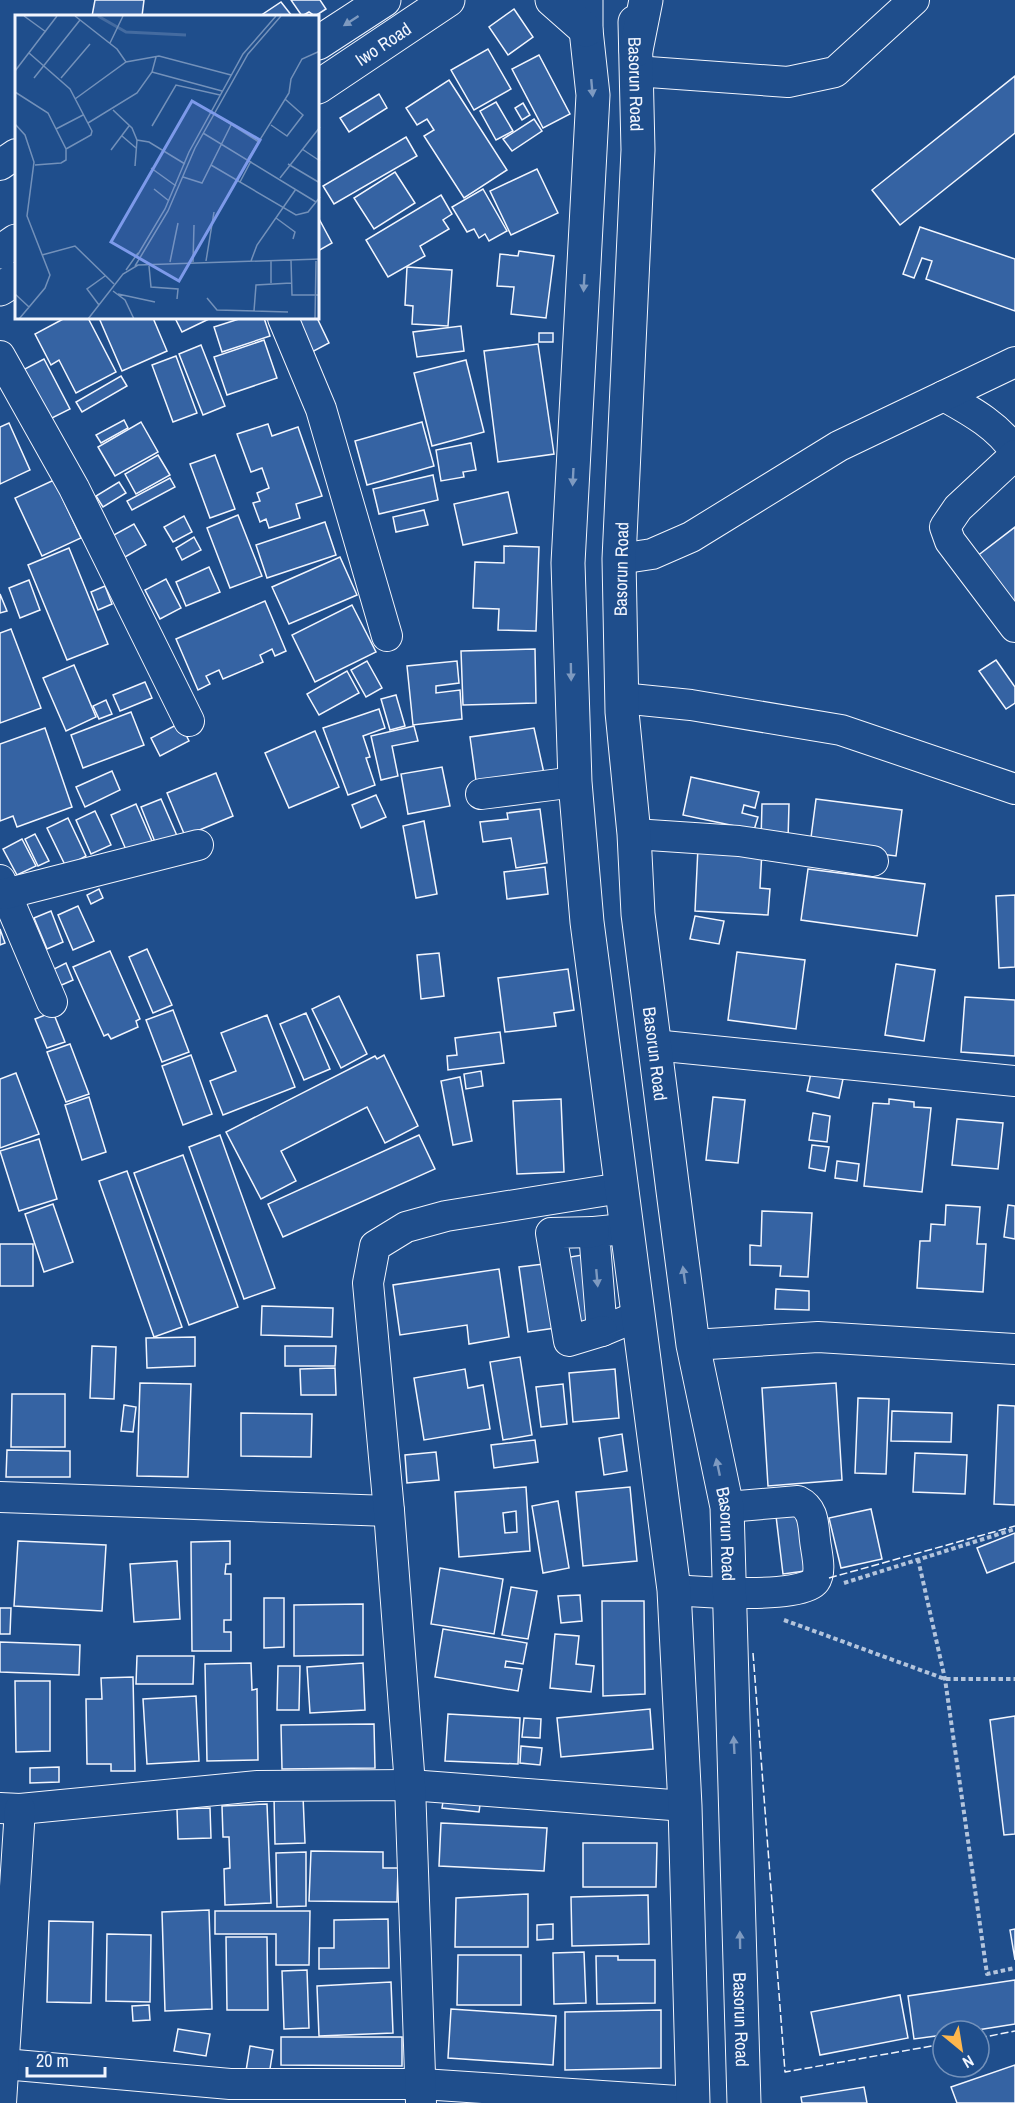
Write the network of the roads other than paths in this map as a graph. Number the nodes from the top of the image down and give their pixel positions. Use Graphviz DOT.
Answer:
graph roads {
  1 [pos="384,0"];
  2 [pos="448,0"];
  3 [pos="552,0"];
  4 [pos="634,0"];
  5 [pos="646,0"];
  6 [pos="914,0"];
  7 [pos="586,15"];
  8 [pos="320,42"];
  9 [pos="635,61"];
  10 [pos="320,86"];
  11 [pos="15,155"];
  12 [pos="0,165"];
  13 [pos="15,242"];
  14 [pos="0,252"];
  15 [pos="15,280"];
  16 [pos="0,289"];
  17 [pos="284,320"];
  18 [pos="0,356"];
  19 [pos="1015,362"];
  20 [pos="944,396"];
  21 [pos="1015,453"];
  22 [pos="619,559"];
  23 [pos="1015,627"];
  24 [pos="387,636"];
  25 [pos="621,698"];
  26 [pos="189,721"];
  27 [pos="575,782"];
  28 [pos="1015,789"];
  29 [pos="481,794"];
  30 [pos="634,834"];
  31 [pos="198,845"];
  32 [pos="873,861"];
  33 [pos="3,887"];
  34 [pos="638,914"];
  35 [pos="587,922"];
  36 [pos="52,1002"];
  37 [pos="654,1045"];
  38 [pos="1015,1081"];
  39 [pos="621,1188"];
  40 [pos="626,1228"];
  41 [pos="594,1232"];
  42 [pos="638,1316"];
  43 [pos="602,1330"];
  44 [pos="693,1345"];
  45 [pos="1015,1349"];
  46 [pos="0,1497"];
  47 [pos="727,1507"];
  48 [pos="389,1511"];
  49 [pos="674,1590"];
  50 [pos="728,1594"];
  51 [pos="410,1785"];
  52 [pos="685,1806"];
  53 [pos="10,1809"];
  54 [pos="4,2064"];
  55 [pos="421,2094"];
  56 [pos="693,2102"];
  57 [pos="1,2103"];
  58 [pos="744,2103"];
  1 -- 8 [label="main road, Iwo Road, one-way"];
  2 -- 10 [label="main road, Iwo Road"];
  3 -- 7 [label="main road"];
  4 -- 9 [label="main road, Basorun Road"];
  5 -- 9 [label="main road"];
  6 -- 9 [label="street"];
  7 -- 27 [label="main road, one-way"];
  9 -- 22 [label="main road, Basorun Road"];
  11 -- 12 [label="street"];
  13 -- 14 [label="main road"];
  15 -- 16 [label="main road"];
  17 -- 24 [label="street"];
  18 -- 26 [label="street"];
  19 -- 20 [label="street"];
  20 -- 21 [label="street"];
  20 -- 22 [label="street"];
  21 -- 23 [label="street"];
  22 -- 25 [label="main road, Basorun Road"];
  25 -- 28 [label="street"];
  25 -- 30 [label="main road, Basorun Road"];
  27 -- 29 [label="street"];
  27 -- 35 [label="main road"];
  30 -- 32 [label="street"];
  30 -- 34 [label="main road, Basorun Road"];
  31 -- 33 [label="street"];
  33 -- 36 [label="street"];
  34 -- 35 [label="main road"];
  34 -- 37 [label="main road, Basorun Road"];
  35 -- 39 [label="main road"];
  37 -- 38 [label="street"];
  44 -- 37 [label="main road, Basorun Road, one-way"];
  39 -- 40 [label="main road"];
  39 -- 48 [label="street"];
  40 -- 41 [label="street"];
  40 -- 42 [label="main road"];
  41 -- 43 [label="street, one-way"];
  41 -- 43 [label="street"];
  42 -- 43 [label="street"];
  42 -- 49 [label="main road"];
  44 -- 45 [label="street"];
  47 -- 44 [label="main road, Basorun Road, one-way"];
  46 -- 48 [label="street"];
  47 -- 50 [label="main road, Basorun Road"];
  47 -- 50 [label="street"];
  48 -- 51 [label="street"];
  49 -- 50 [label="street"];
  49 -- 52 [label="main road"];
  58 -- 50 [label="main road, Basorun Road, one-way"];
  51 -- 52 [label="street"];
  51 -- 53 [label="street"];
  51 -- 55 [label="street"];
  52 -- 56 [label="main road"];
  53 -- 54 [label="street"];
  54 -- 55 [label="street"];
  54 -- 57 [label="street"];
  55 -- 56 [label="street"];
}
